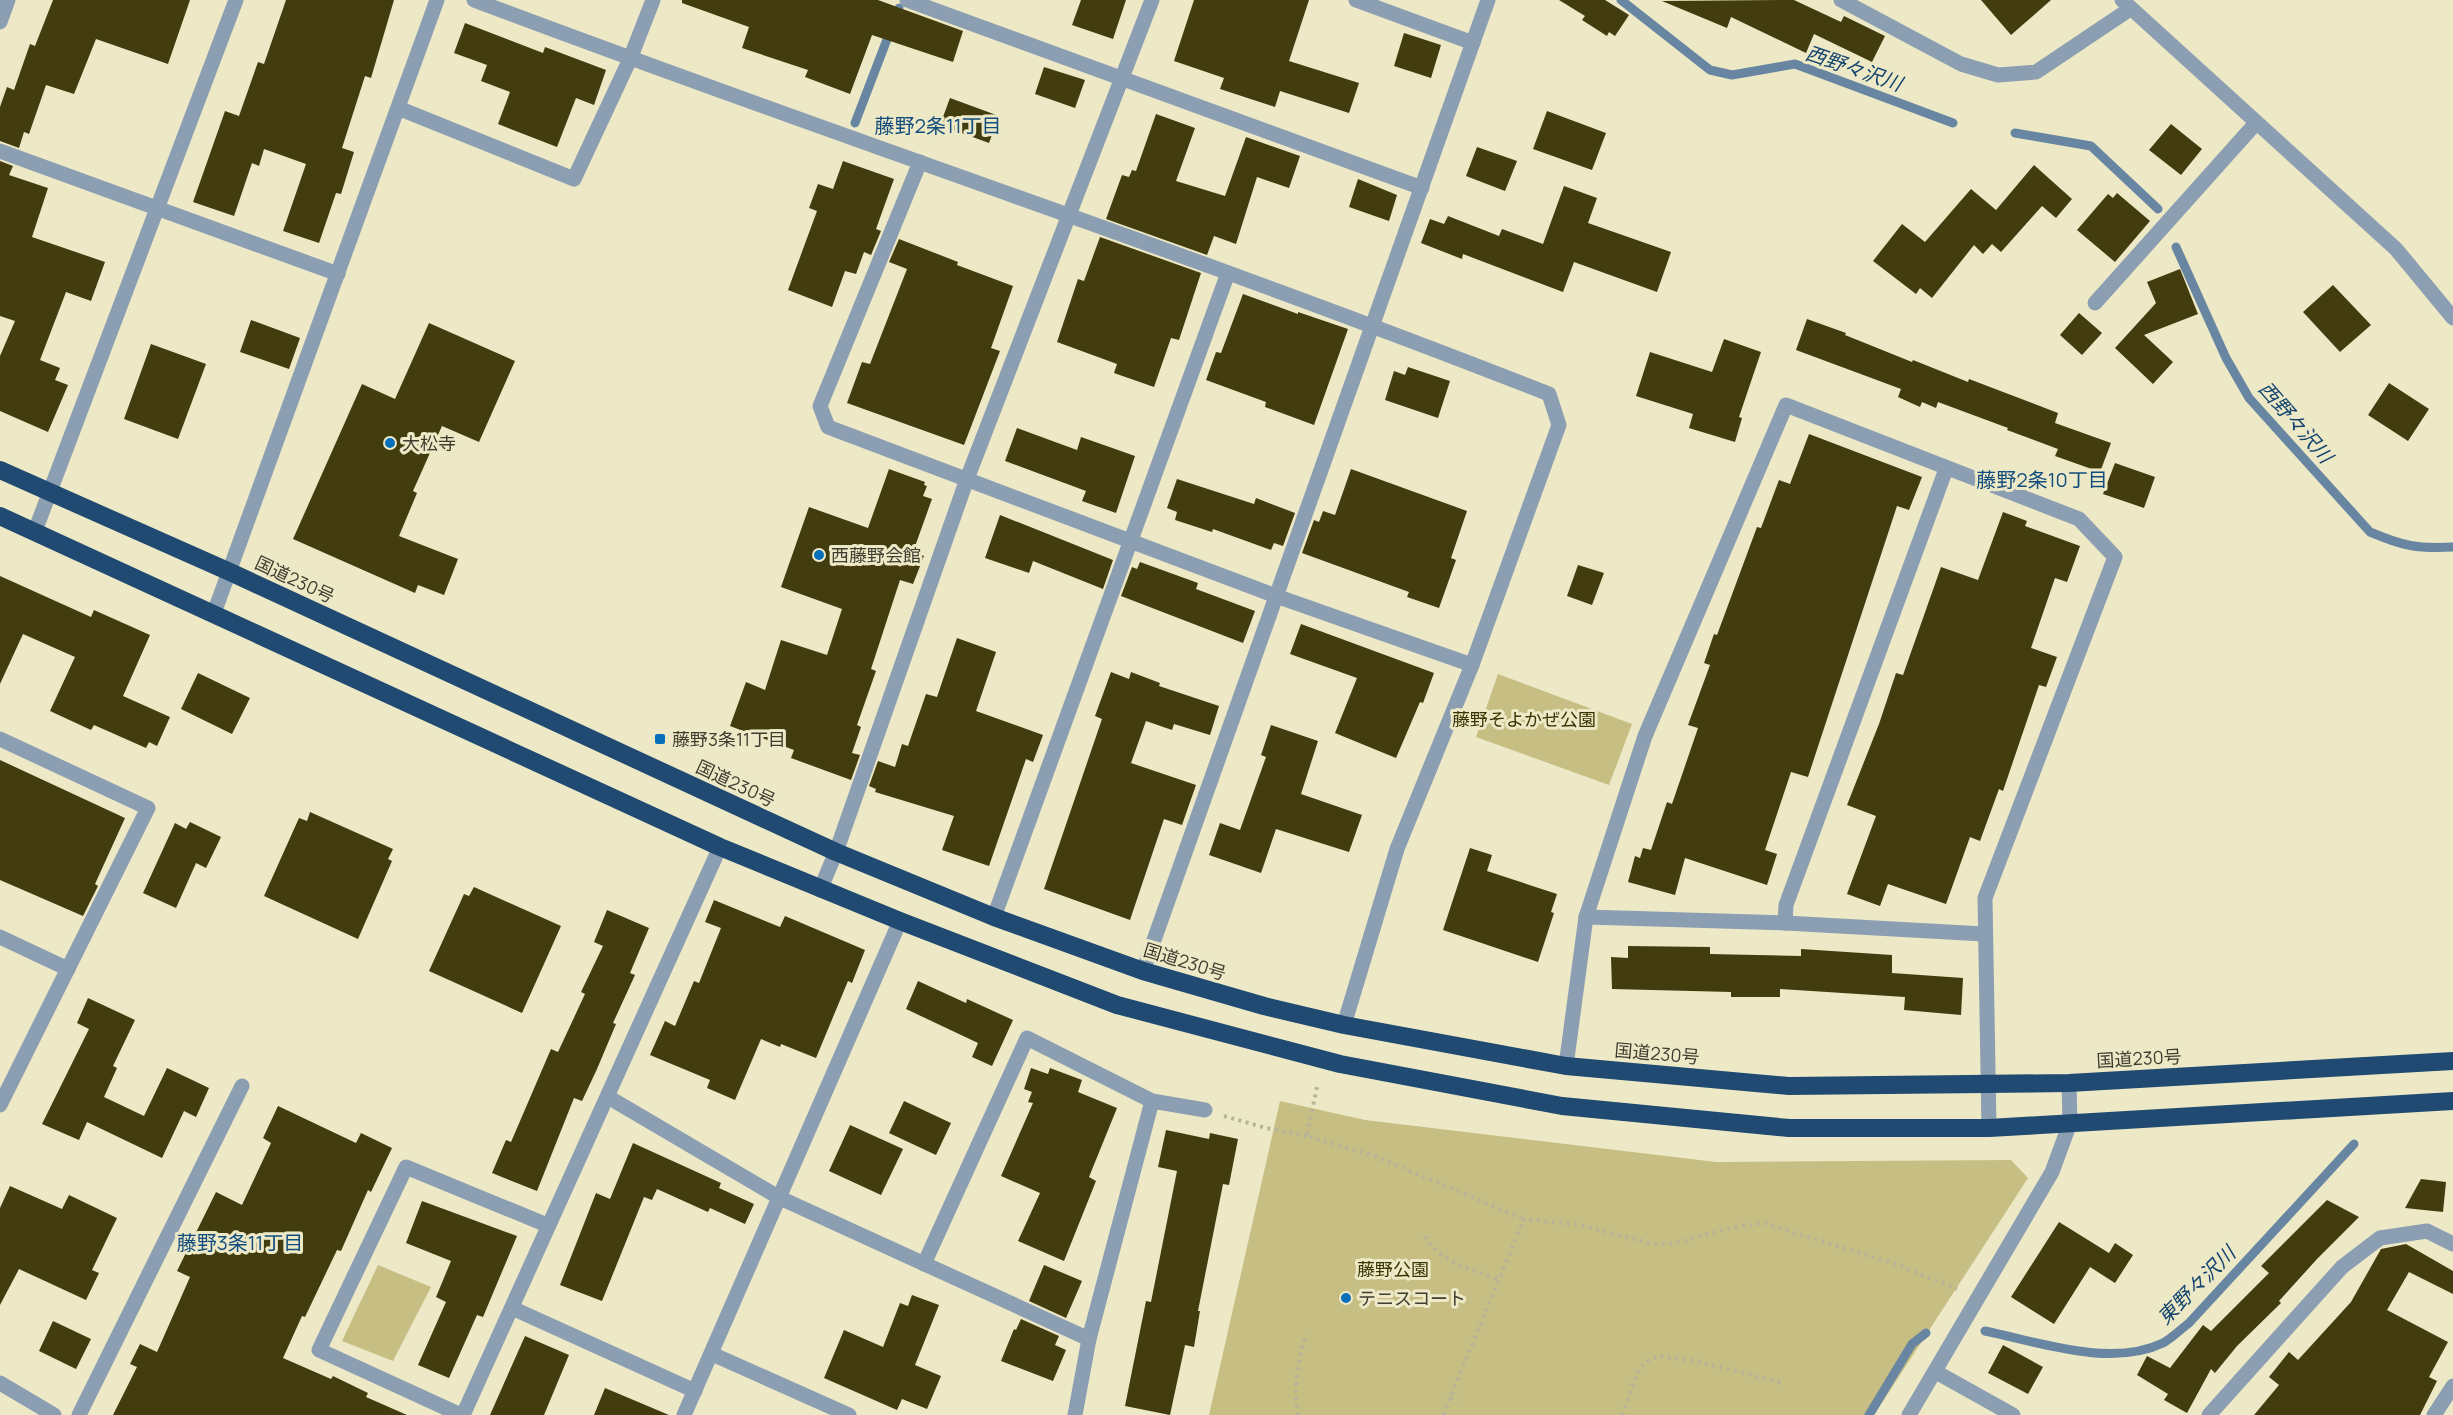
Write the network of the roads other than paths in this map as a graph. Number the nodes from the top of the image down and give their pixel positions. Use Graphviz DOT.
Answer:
graph roads {
  1 [pos="8,0"];
  2 [pos="236,0"];
  3 [pos="437,0"];
  4 [pos="474,0"];
  5 [pos="653,0"];
  6 [pos="907,0"];
  7 [pos="1152,0"];
  8 [pos="1356,0"];
  9 [pos="1488,0"];
  10 [pos="1841,0"];
  11 [pos="2126,4"];
  12 [pos="0,22"];
  13 [pos="1473,43"];
  14 [pos="630,59"];
  15 [pos="1123,80"];
  16 [pos="398,108"];
  17 [pos="2256,123"];
  18 [pos="0,151"];
  19 [pos="920,162"];
  20 [pos="1422,188"];
  21 [pos="158,208"];
  22 [pos="1068,217"];
  23 [pos="1228,273"];
  24 [pos="338,274"];
  25 [pos="2095,303"];
  26 [pos="2453,318"];
  27 [pos="1372,324"];
  28 [pos="1946,469"];
  29 [pos="0,470"];
  30 [pos="966,480"];
  31 [pos="51,494"];
  32 [pos="0,516"];
  33 [pos="35,531"];
  34 [pos="1130,541"];
  35 [pos="230,572"];
  36 [pos="1276,596"];
  37 [pos="214,613"];
  38 [pos="1472,665"];
  39 [pos="0,739"];
  40 [pos="720,847"];
  41 [pos="836,852"];
  42 [pos="820,890"];
  43 [pos="1586,916"];
  44 [pos="994,917"];
  45 [pos="900,921"];
  46 [pos="1785,923"];
  47 [pos="1984,934"];
  48 [pos="0,937"];
  49 [pos="68,969"];
  50 [pos="1143,971"];
  51 [pos="1344,1025"];
  52 [pos="2453,1060"];
  53 [pos="1566,1066"];
  54 [pos="2069,1083"];
  55 [pos="1989,1085"];
  56 [pos="242,1086"];
  57 [pos="608,1096"];
  58 [pos="1152,1101"];
  59 [pos="2453,1101"];
  60 [pos="0,1105"];
  61 [pos="1205,1110"];
  62 [pos="2070,1123"];
  63 [pos="1989,1128"];
  64 [pos="780,1198"];
  65 [pos="547,1225"];
  66 [pos="2453,1244"];
  67 [pos="924,1264"];
  68 [pos="512,1308"];
  69 [pos="1089,1339"];
  70 [pos="711,1354"];
  71 [pos="1936,1372"];
  72 [pos="0,1383"];
  73 [pos="2453,1386"];
  74 [pos="695,1391"];
  75 [pos="54,1415"];
  76 [pos="79,1415"];
  77 [pos="462,1415"];
  78 [pos="684,1415"];
  79 [pos="849,1415"];
  80 [pos="1075,1415"];
  81 [pos="1909,1415"];
  82 [pos="2013,1415"];
  83 [pos="2209,1415"];
  84 [pos="2434,1415"];
  1 -- 12 [label="street"];
  2 -- 21 [label="street"];
  3 -- 16 [label="street"];
  4 -- 14 [label="street"];
  5 -- 14 [label="street"];
  6 -- 15 [label="street"];
  7 -- 15 [label="street"];
  8 -- 13 [label="street"];
  9 -- 13 [label="street"];
  10 -- 11 [label="street"];
  11 -- 17 [label="street"];
  13 -- 20 [label="street"];
  14 -- 16 [label="street"];
  14 -- 19 [label="street"];
  15 -- 20 [label="street"];
  15 -- 22 [label="street"];
  16 -- 24 [label="street"];
  17 -- 25 [label="street"];
  17 -- 26 [label="street"];
  18 -- 21 [label="street"];
  19 -- 22 [label="street"];
  19 -- 30 [label="street"];
  20 -- 27 [label="street"];
  21 -- 24 [label="street"];
  21 -- 31 [label="street"];
  22 -- 23 [label="street"];
  22 -- 30 [label="street"];
  23 -- 27 [label="street"];
  23 -- 34 [label="street"];
  24 -- 35 [label="street"];
  27 -- 36 [label="street"];
  27 -- 38 [label="street"];
  28 -- 43 [label="street"];
  28 -- 46 [label="street"];
  28 -- 47 [label="street"];
  29 -- 31 [label="highway, 国道230号"];
  30 -- 34 [label="street"];
  30 -- 41 [label="street"];
  31 -- 33 [label="street"];
  31 -- 35 [label="highway, 国道230号"];
  32 -- 33 [label="highway"];
  33 -- 37 [label="highway"];
  34 -- 36 [label="street"];
  34 -- 44 [label="street"];
  35 -- 37 [label="street"];
  35 -- 41 [label="highway, 国道230号"];
  36 -- 38 [label="street"];
  36 -- 50 [label="street"];
  37 -- 40 [label="highway"];
  38 -- 51 [label="street"];
  39 -- 49 [label="street"];
  40 -- 42 [label="highway"];
  40 -- 57 [label="street"];
  41 -- 42 [label="street"];
  41 -- 44 [label="highway, 国道230号"];
  42 -- 45 [label="highway"];
  43 -- 46 [label="street"];
  43 -- 53 [label="street"];
  44 -- 50 [label="highway, 国道230号"];
  45 -- 63 [label="highway"];
  45 -- 64 [label="street"];
  46 -- 47 [label="street"];
  47 -- 55 [label="street"];
  48 -- 49 [label="street"];
  49 -- 60 [label="street"];
  50 -- 51 [label="highway, 国道230号"];
  51 -- 53 [label="highway, 国道230号"];
  52 -- 54 [label="highway, 国道230号"];
  53 -- 55 [label="highway, 国道230号"];
  54 -- 55 [label="highway, 国道230号"];
  54 -- 62 [label="street"];
  55 -- 63 [label="street"];
  56 -- 76 [label="street"];
  57 -- 64 [label="street"];
  57 -- 65 [label="street"];
  58 -- 61 [label="street"];
  58 -- 67 [label="street"];
  58 -- 69 [label="street"];
  59 -- 62 [label="highway"];
  62 -- 63 [label="highway"];
  62 -- 71 [label="street"];
  64 -- 67 [label="street"];
  64 -- 70 [label="street"];
  65 -- 68 [label="street"];
  65 -- 77 [label="street"];
  66 -- 83 [label="street"];
  67 -- 69 [label="street"];
  68 -- 74 [label="street"];
  68 -- 77 [label="street"];
  69 -- 80 [label="street"];
  70 -- 74 [label="street"];
  70 -- 79 [label="street"];
  71 -- 81 [label="street"];
  71 -- 82 [label="street"];
  72 -- 75 [label="street"];
  73 -- 84 [label="street"];
  74 -- 78 [label="street"];
}
